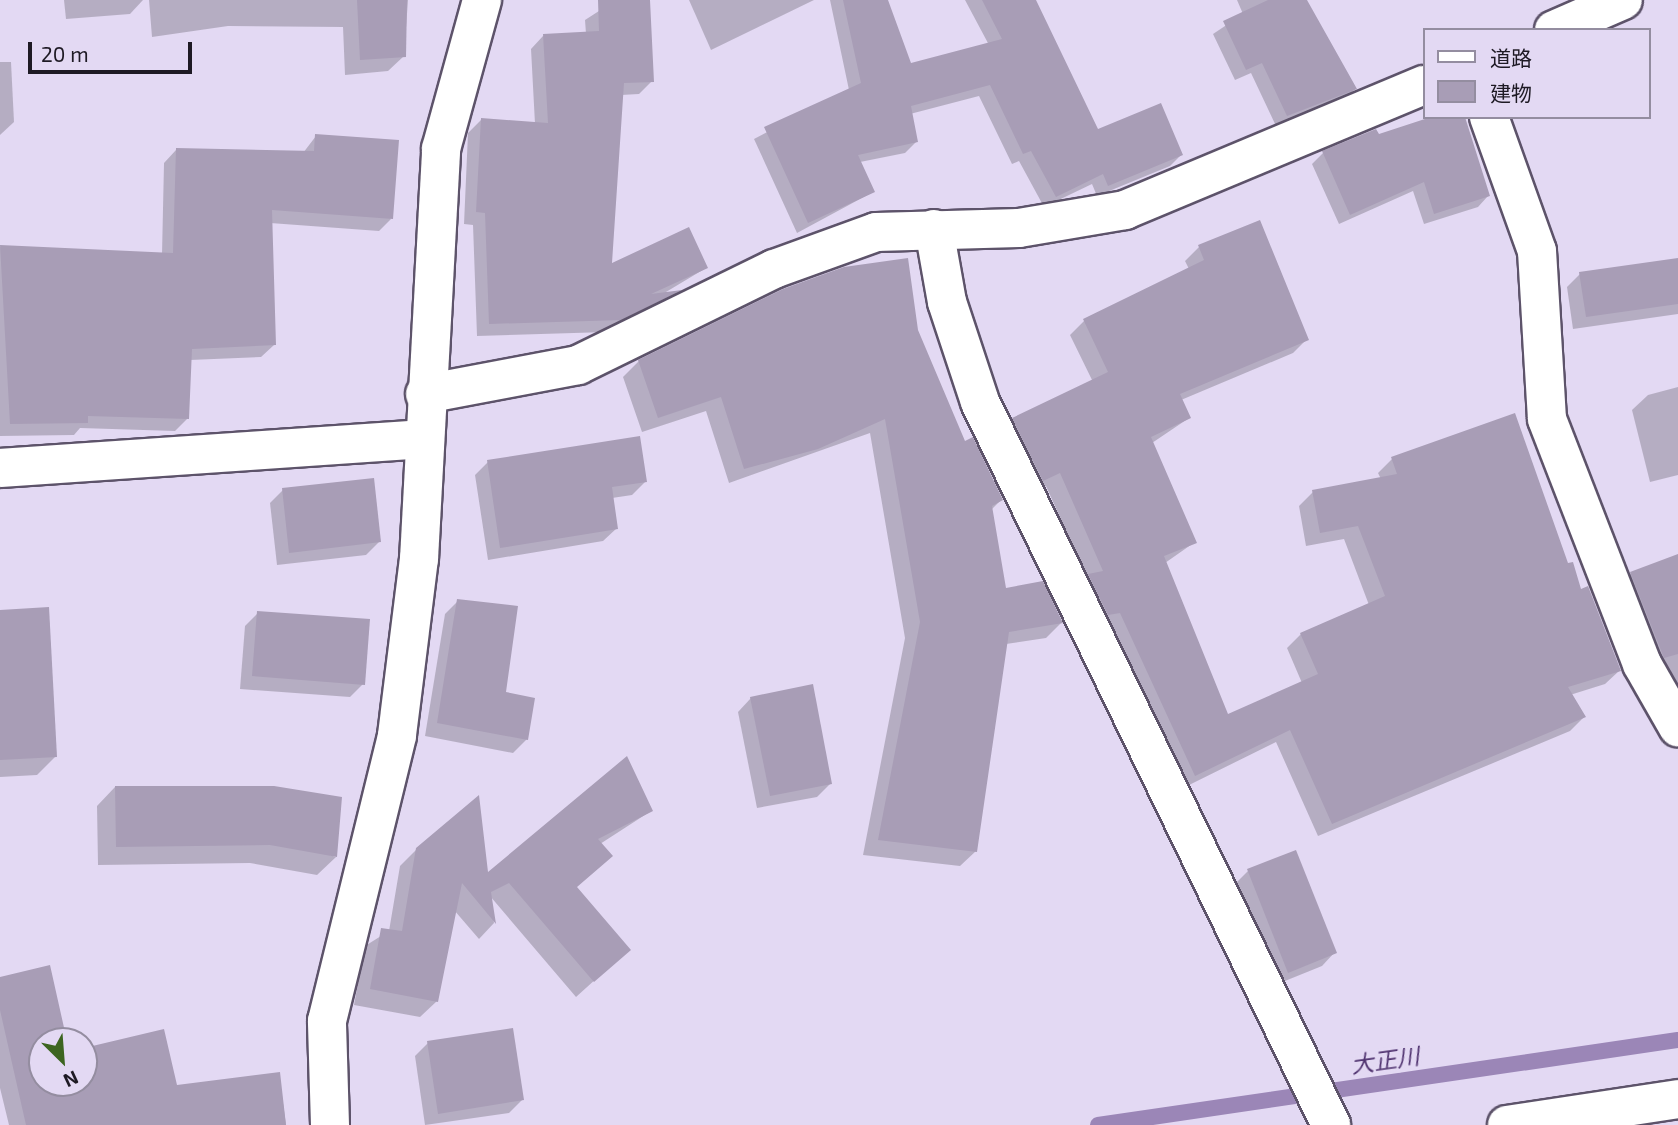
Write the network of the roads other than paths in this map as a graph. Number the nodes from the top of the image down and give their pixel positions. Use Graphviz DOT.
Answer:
graph roads {
  1 [pos="482,0"];
  2 [pos="1623,0"];
  3 [pos="1559,28"];
  4 [pos="1422,86"];
  5 [pos="1490,119"];
  6 [pos="934,229"];
  7 [pos="425,394"];
  8 [pos="424,439"];
  9 [pos="0,468"];
  10 [pos="1678,727"];
  11 [pos="1678,1099"];
  12 [pos="330,1125"];
  13 [pos="1331,1125"];
  14 [pos="1507,1125"];
  1 -- 7 [label="street"];
  2 -- 3 [label="street"];
  4 -- 6 [label="street"];
  5 -- 10 [label="street"];
  6 -- 7 [label="street"];
  6 -- 13 [label="street"];
  7 -- 8 [label="street"];
  8 -- 9 [label="street"];
  8 -- 12 [label="street"];
  11 -- 14 [label="street"];
}
